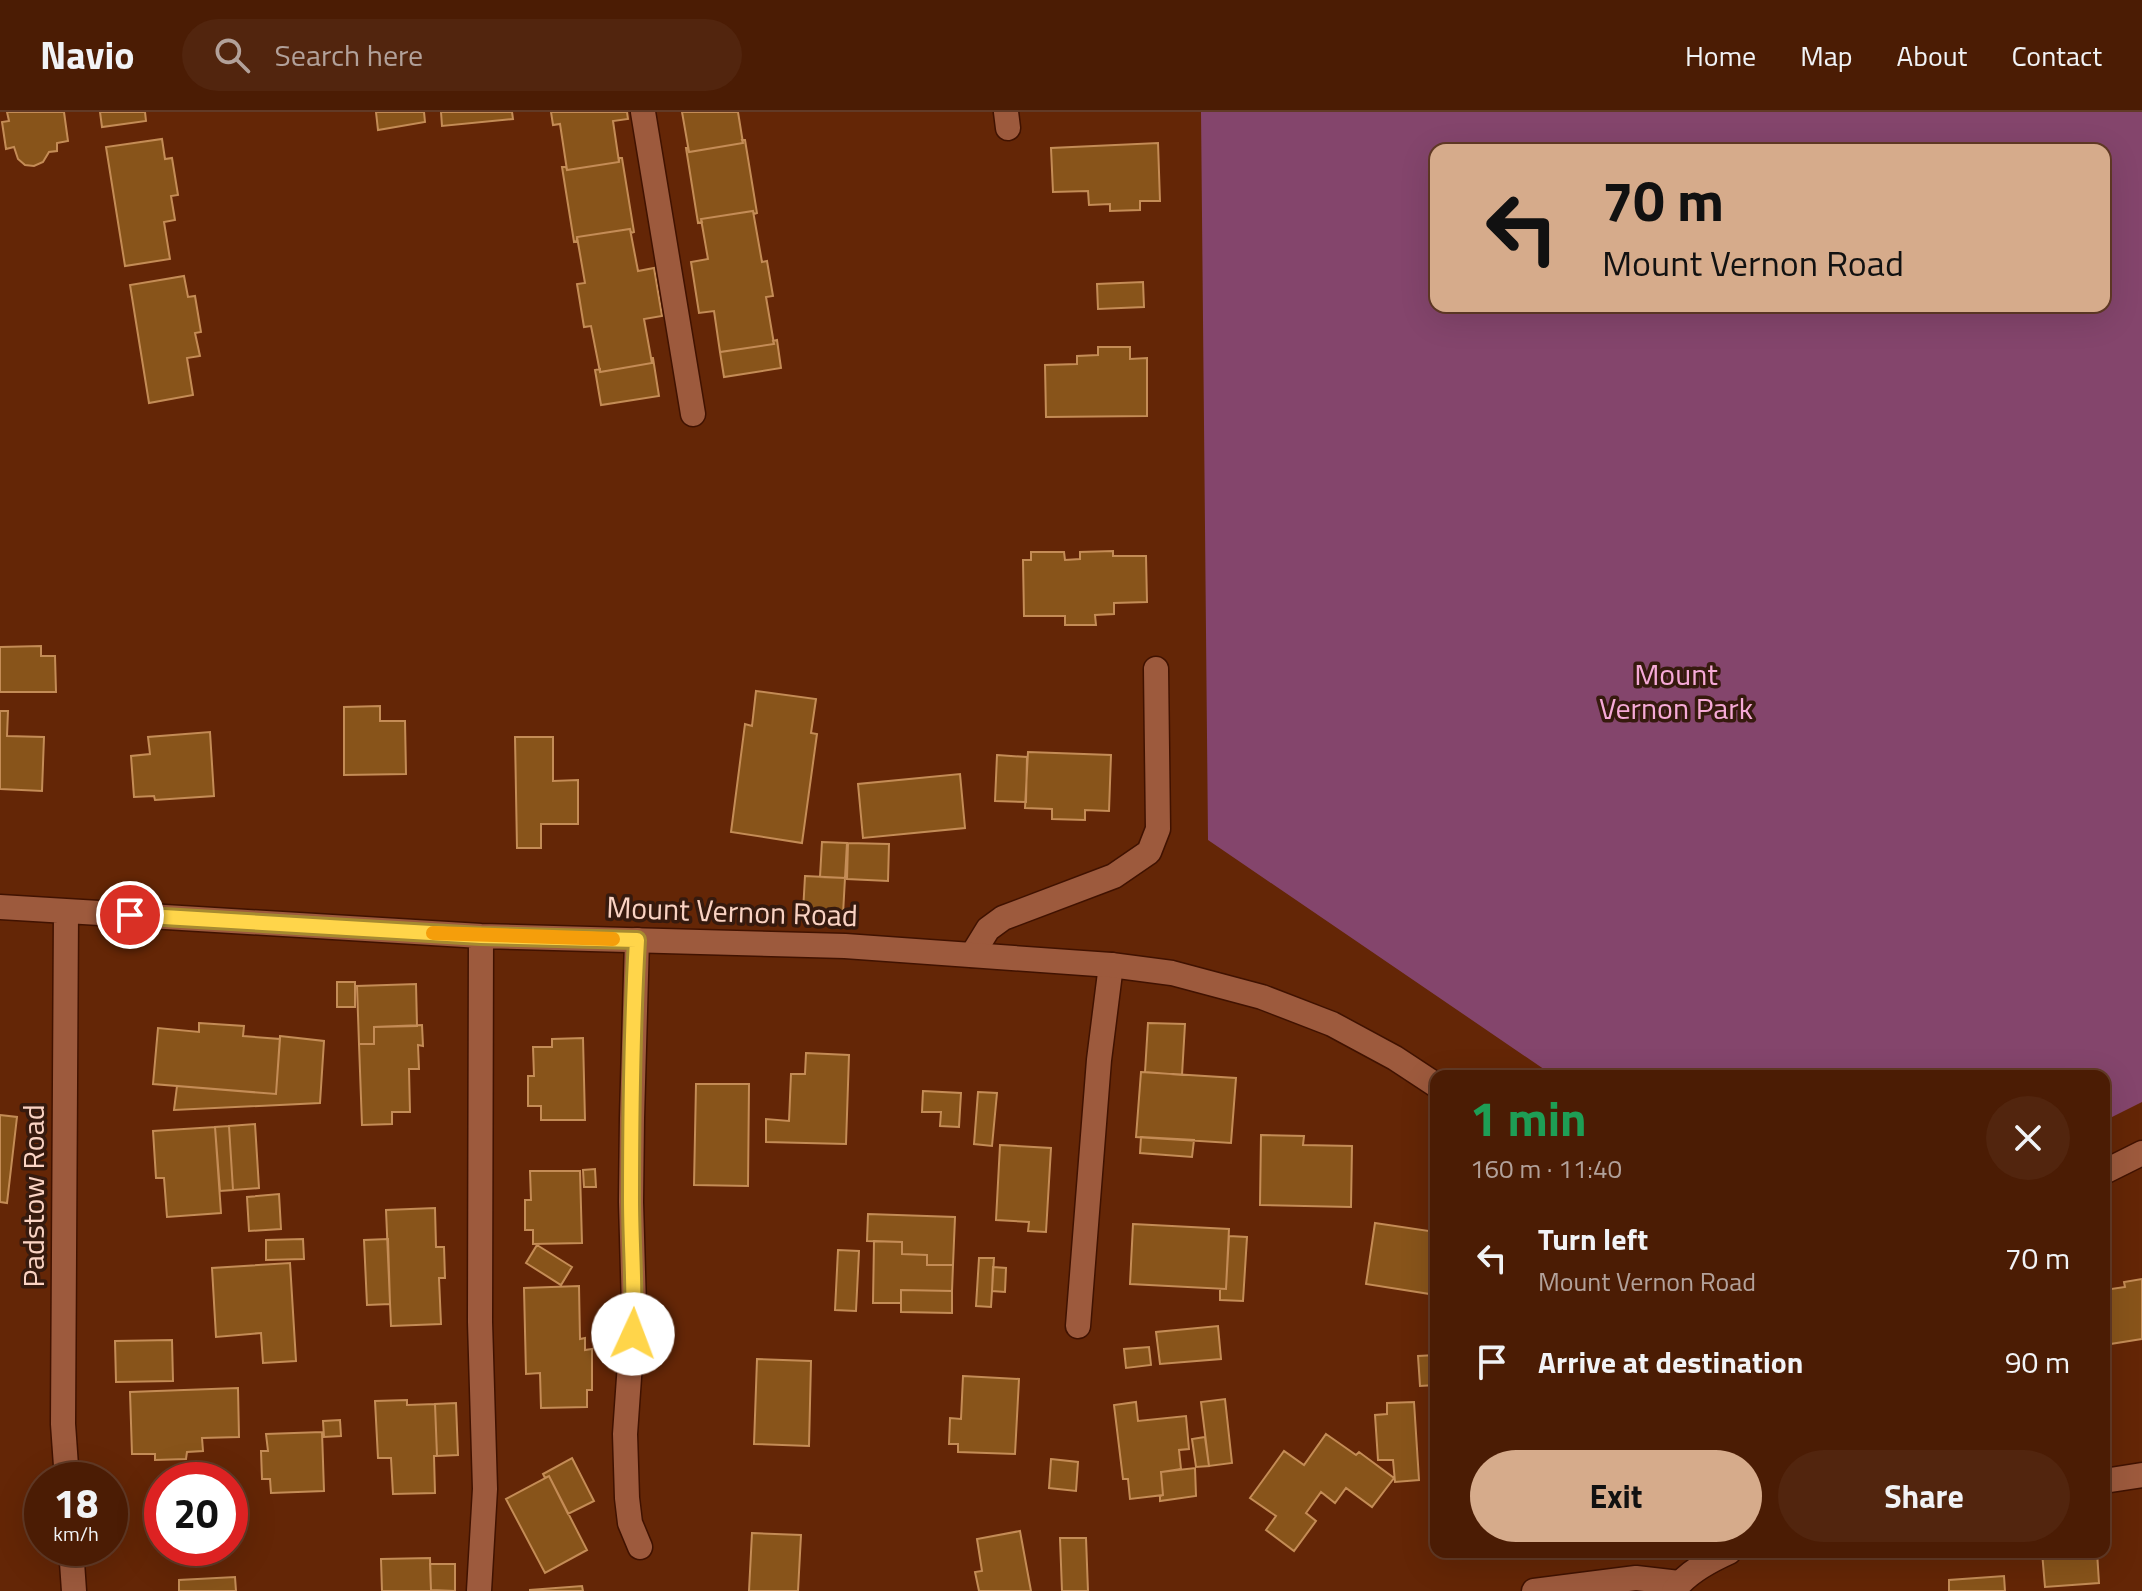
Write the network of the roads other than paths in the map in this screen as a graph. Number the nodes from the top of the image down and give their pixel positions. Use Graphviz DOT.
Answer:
graph roads {
  1 [pos="643,112"];
  2 [pos="693,414"];
  3 [pos="1156,669"];
  4 [pos="0,907"];
  5 [pos="66,912"];
  6 [pos="481,936"];
  7 [pos="637,940"];
  8 [pos="972,955"];
  9 [pos="1111,965"];
  10 [pos="1430,1081"];
  11 [pos="2142,1153"];
  12 [pos="2110,1169"];
  13 [pos="1078,1326"];
  14 [pos="66,1462"];
  15 [pos="2142,1475"];
  16 [pos="2110,1480"];
  17 [pos="640,1547"];
  18 [pos="1716,1558"];
  19 [pos="72,1566"];
  20 [pos="1676,1587"];
  21 [pos="74,1591"];
  22 [pos="479,1591"];
  23 [pos="1534,1591"];
  1 -- 2 [label="street"];
  3 -- 8 [label="street"];
  4 -- 5 [label="street, Mount Vernon Road"];
  5 -- 6 [label="street, Mount Vernon Road"];
  5 -- 14 [label="street, Padstow Road"];
  6 -- 7 [label="street, Mount Vernon Road"];
  6 -- 22 [label="street"];
  7 -- 8 [label="street, Mount Vernon Road"];
  7 -- 17 [label="street"];
  8 -- 9 [label="street, Mount Vernon Road"];
  9 -- 10 [label="street, Mount Vernon Road"];
  9 -- 13 [label="street"];
  11 -- 12 [label="street"];
  15 -- 16 [label="street"];
  18 -- 20 [label="street"];
  19 -- 21 [label="street"];
  20 -- 23 [label="street"];
}
